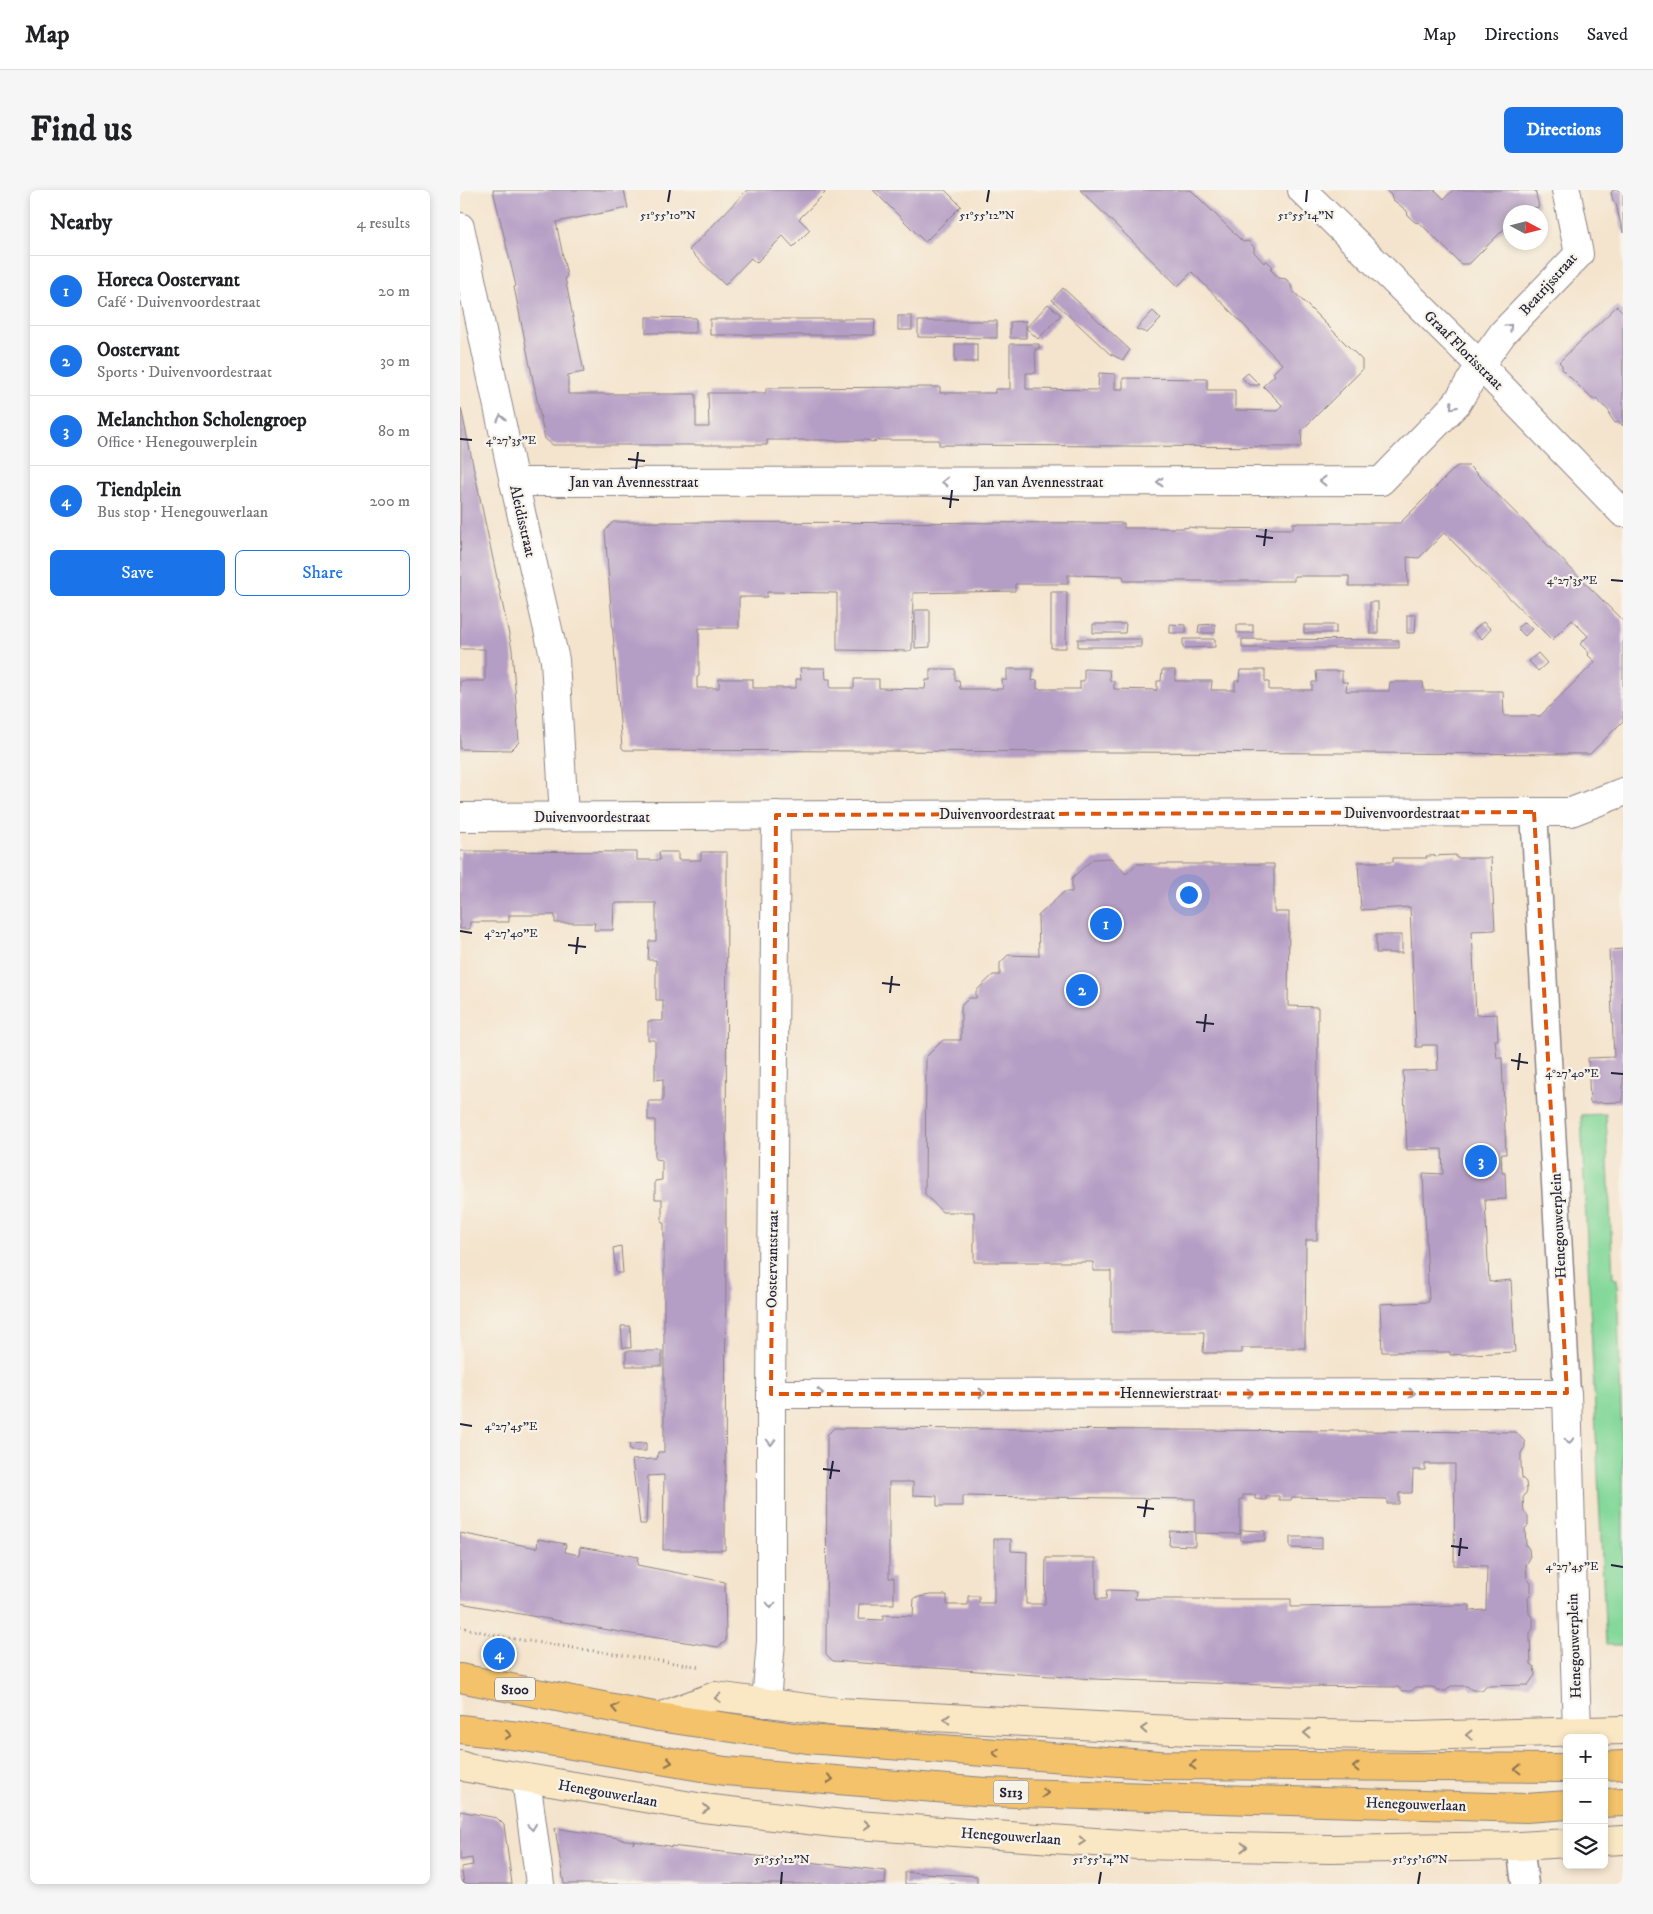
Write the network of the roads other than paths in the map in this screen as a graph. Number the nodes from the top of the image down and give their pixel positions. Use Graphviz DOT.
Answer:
graph roads {
  1 [pos="1302,190"];
  2 [pos="1566,190"];
  3 [pos="460,227"];
  4 [pos="1480,365"];
  5 [pos="514,482"];
  6 [pos="1623,513"];
  7 [pos="1623,792"];
  8 [pos="1534,812"];
  9 [pos="776,815"];
  10 [pos="460,817"];
  11 [pos="564,817"];
  12 [pos="1568,1393"];
  13 [pos="771,1394"];
  14 [pos="460,1678"];
  15 [pos="766,1703"];
  16 [pos="659,1716"];
  17 [pos="460,1729"];
  18 [pos="1623,1730"];
  19 [pos="1577,1732"];
  20 [pos="460,1765"];
  21 [pos="1623,1765"];
  22 [pos="1608,1766"];
  23 [pos="1563,1768"];
  24 [pos="526,1779"];
  25 [pos="1623,1802"];
  26 [pos="1608,1803"];
  27 [pos="1563,1805"];
  28 [pos="1623,1840"];
  29 [pos="1608,1841"];
  30 [pos="1563,1843"];
  31 [pos="1520,1846"];
  32 [pos="540,1884"];
  33 [pos="1525,1884"];
  1 -- 4 [label="street, Graaf Florisstraat"];
  4 -- 2 [label="street, Beatrijsstraat, one-way"];
  5 -- 3 [label="street, Aleidisstraat, one-way"];
  4 -- 5 [label="street, Jan van Avennesstraat, one-way"];
  4 -- 6 [label="street, Graaf Florisstraat"];
  5 -- 11 [label="street, Aleidisstraat"];
  7 -- 8 [label="street"];
  8 -- 9 [label="street, Duivenvoordestraat"];
  8 -- 12 [label="street, Henegouwerplein"];
  9 -- 11 [label="street, Duivenvoordestraat"];
  9 -- 13 [label="street, Oostervantstraat"];
  10 -- 11 [label="street, Duivenvoordestraat"];
  13 -- 12 [label="street, Hennewierstraat, one-way"];
  12 -- 19 [label="street, Henegouwerplein, one-way"];
  13 -- 15 [label="street, Oostervantstraat, one-way"];
  16 -- 14 [label="main road, S100, one-way"];
  15 -- 16 [label="main road, one-way"];
  19 -- 15 [label="main road, one-way"];
  23 -- 16 [label="main road, one-way"];
  17 -- 27 [label="main road, Henegouwerlaan / S113, one-way"];
  18 -- 19 [label="main road"];
  20 -- 24 [label="main road, Henegouwerlaan"];
  21 -- 22 [label="main road"];
  24 -- 31 [label="main road, Henegouwerlaan, one-way"];
  24 -- 32 [label="street, one-way"];
  25 -- 26 [label="main road"];
  28 -- 29 [label="main road"];
  30 -- 31 [label="main road, Henegouwerlaan"];
  31 -- 33 [label="street"];
}
